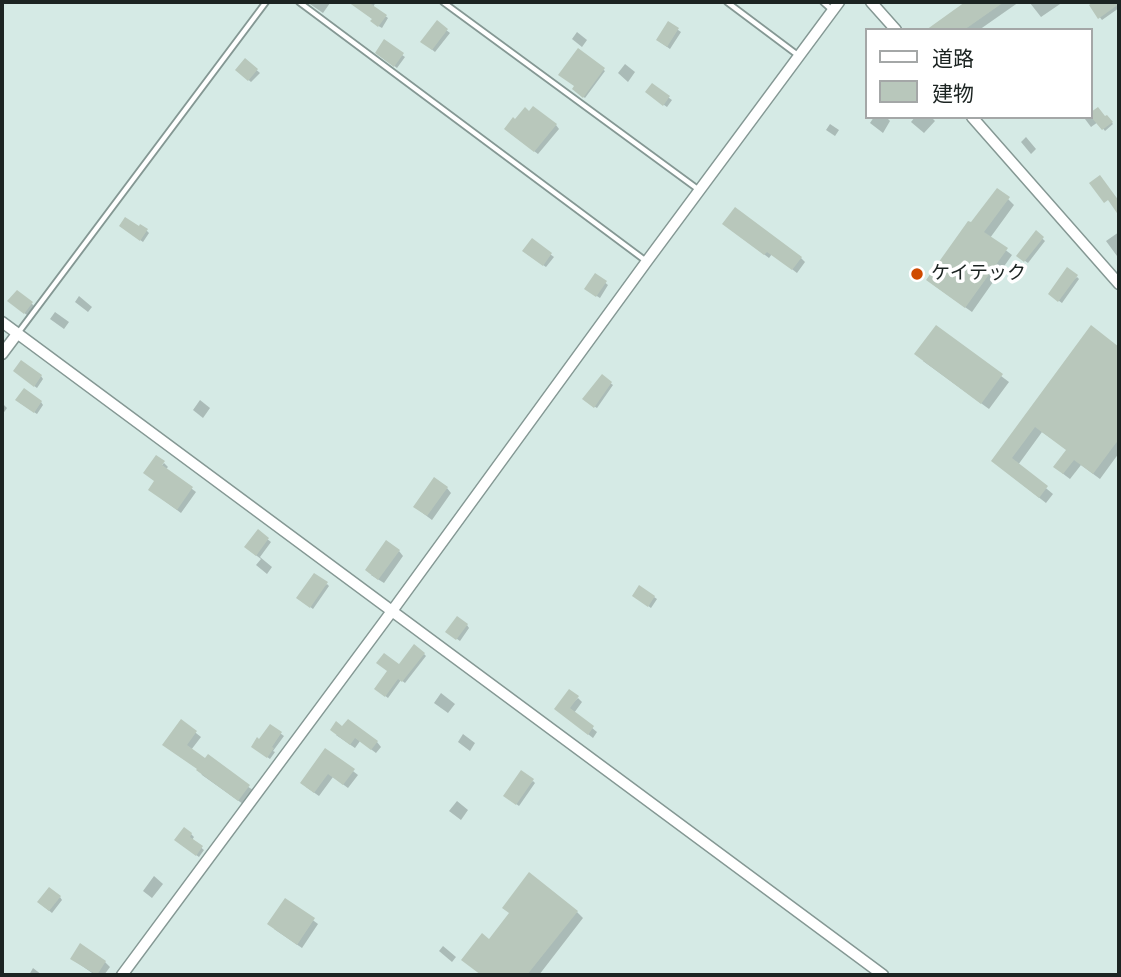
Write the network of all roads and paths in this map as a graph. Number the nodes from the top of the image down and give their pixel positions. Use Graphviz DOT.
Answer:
graph roads {
  1 [pos="266,2"];
  2 [pos="299,2"];
  3 [pos="443,2"];
  4 [pos="727,2"];
  5 [pos="823,2"];
  6 [pos="871,2"];
  7 [pos="836,6"];
  8 [pos="893,28"];
  9 [pos="799,55"];
  10 [pos="974,119"];
  11 [pos="700,190"];
  12 [pos="647,261"];
  13 [pos="1119,284"];
  14 [pos="2,323"];
  15 [pos="17,334"];
  16 [pos="2,354"];
  17 [pos="392,611"];
  18 [pos="122,975"];
  19 [pos="883,975"];
  1 -- 15 [label="lane"];
  2 -- 12 [label="lane"];
  3 -- 11 [label="lane"];
  4 -- 9 [label="lane"];
  5 -- 7 [label="lane"];
  6 -- 8 [label="street"];
  7 -- 9 [label="street"];
  9 -- 11 [label="street"];
  10 -- 13 [label="street"];
  11 -- 12 [label="street"];
  12 -- 17 [label="street"];
  14 -- 15 [label="street"];
  15 -- 16 [label="street"];
  15 -- 17 [label="street"];
  17 -- 18 [label="street"];
  17 -- 19 [label="street"];
}
